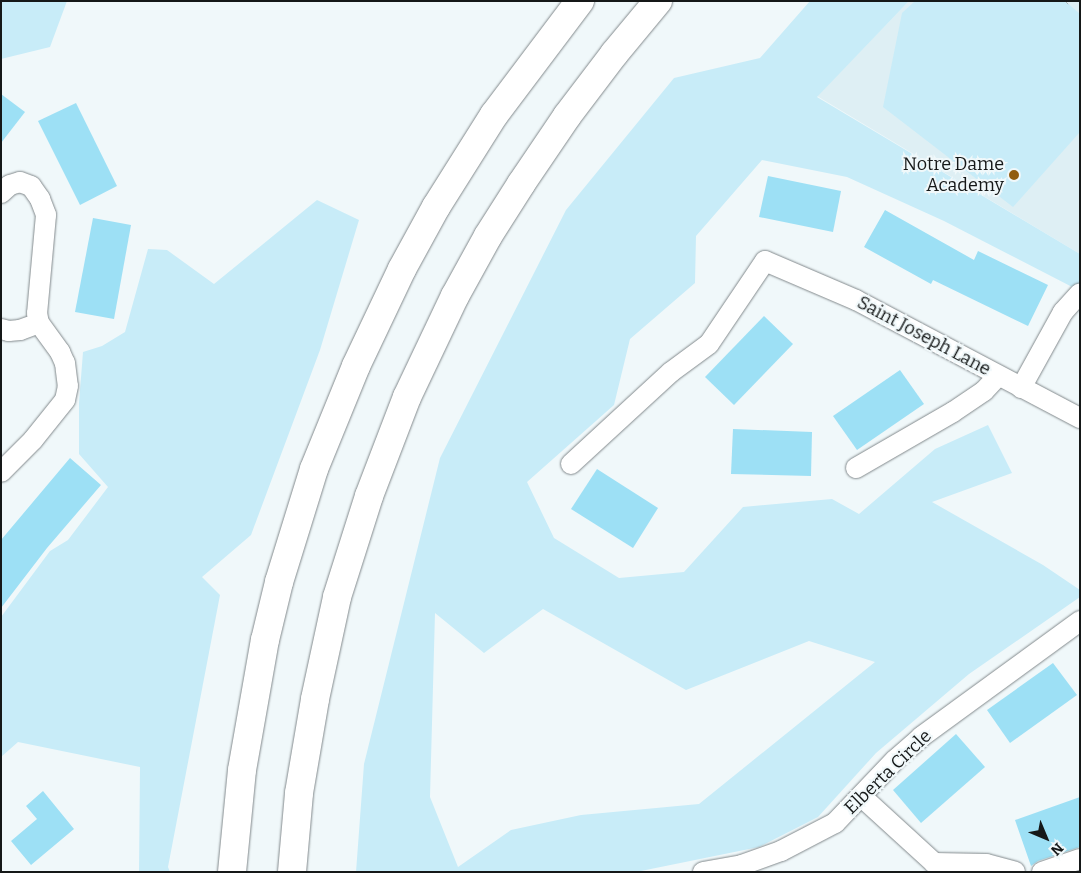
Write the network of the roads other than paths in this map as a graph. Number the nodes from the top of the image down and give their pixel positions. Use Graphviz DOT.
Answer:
graph roads {
  1 [pos="580,1"];
  2 [pos="658,1"];
  3 [pos="1,193"];
  4 [pos="1080,293"];
  5 [pos="39,323"];
  6 [pos="1,329"];
  7 [pos="998,376"];
  8 [pos="1021,388"];
  9 [pos="1080,418"];
  10 [pos="572,464"];
  11 [pos="856,468"];
  12 [pos="1,472"];
  13 [pos="1080,621"];
  14 [pos="862,797"];
  15 [pos="1080,860"];
  16 [pos="939,867"];
  17 [pos="232,872"];
  18 [pos="292,872"];
  19 [pos="704,872"];
  20 [pos="1015,872"];
  21 [pos="1042,872"];
  1 -- 17 [label="highway"];
  2 -- 18 [label="highway"];
  3 -- 5 [label="street"];
  4 -- 8 [label="street"];
  5 -- 6 [label="street"];
  5 -- 12 [label="street"];
  7 -- 8 [label="street, Saint Joseph Lane"];
  7 -- 10 [label="street, Saint Joseph Lane"];
  7 -- 11 [label="street"];
  8 -- 9 [label="street, Saint Joseph Lane"];
  13 -- 14 [label="street, Elberta Circle"];
  14 -- 16 [label="street"];
  14 -- 19 [label="street, Elberta Circle"];
  15 -- 21 [label="street"];
  16 -- 20 [label="street"];
}
